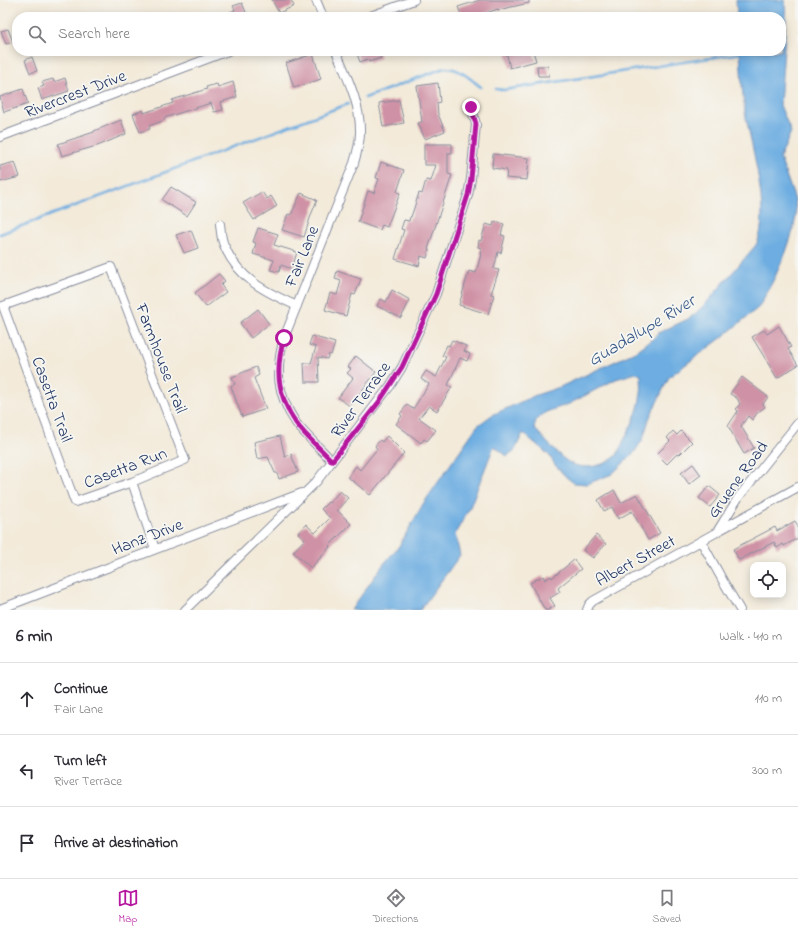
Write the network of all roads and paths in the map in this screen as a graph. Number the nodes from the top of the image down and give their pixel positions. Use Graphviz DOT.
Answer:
graph roads {
  1 [pos="316,0"];
  2 [pos="414,0"];
  3 [pos="320,12"];
  4 [pos="382,12"];
  5 [pos="215,56"];
  6 [pos="338,56"];
  7 [pos="471,107"];
  8 [pos="0,137"];
  9 [pos="220,224"];
  10 [pos="111,267"];
  11 [pos="297,306"];
  12 [pos="798,423"];
  13 [pos="185,460"];
  14 [pos="332,461"];
  15 [pos="132,482"];
  16 [pos="798,487"];
  17 [pos="305,492"];
  18 [pos="75,502"];
  19 [pos="717,532"];
  20 [pos="701,541"];
  21 [pos="155,549"];
  22 [pos="0,609"];
  23 [pos="185,610"];
  24 [pos="587,610"];
  25 [pos="740,610"];
  1 -- 3 [label="street"];
  2 -- 4 [label="street"];
  5 -- 8 [label="street, Rivercrest Drive"];
  6 -- 11 [label="street, Fair Lane"];
  7 -- 14 [label="street, River Terrace"];
  9 -- 11 [label="street"];
  10 -- 13 [label="street, Farmhouse Trail"];
  10 -- 18 [label="street, Casetta Trail"];
  11 -- 14 [label="street, Fair Lane"];
  12 -- 19 [label="street, Gruene Road"];
  13 -- 15 [label="street, Casetta Run"];
  14 -- 17 [label="street, River Terrace"];
  15 -- 18 [label="street, Casetta Run"];
  15 -- 21 [label="street"];
  16 -- 19 [label="street"];
  17 -- 21 [label="street, Hanz Drive"];
  17 -- 23 [label="street, River Terrace"];
  19 -- 20 [label="street, Gruene Road"];
  20 -- 24 [label="street, Albert Street"];
  20 -- 25 [label="street"];
  21 -- 22 [label="street, Hanz Drive"];
}
